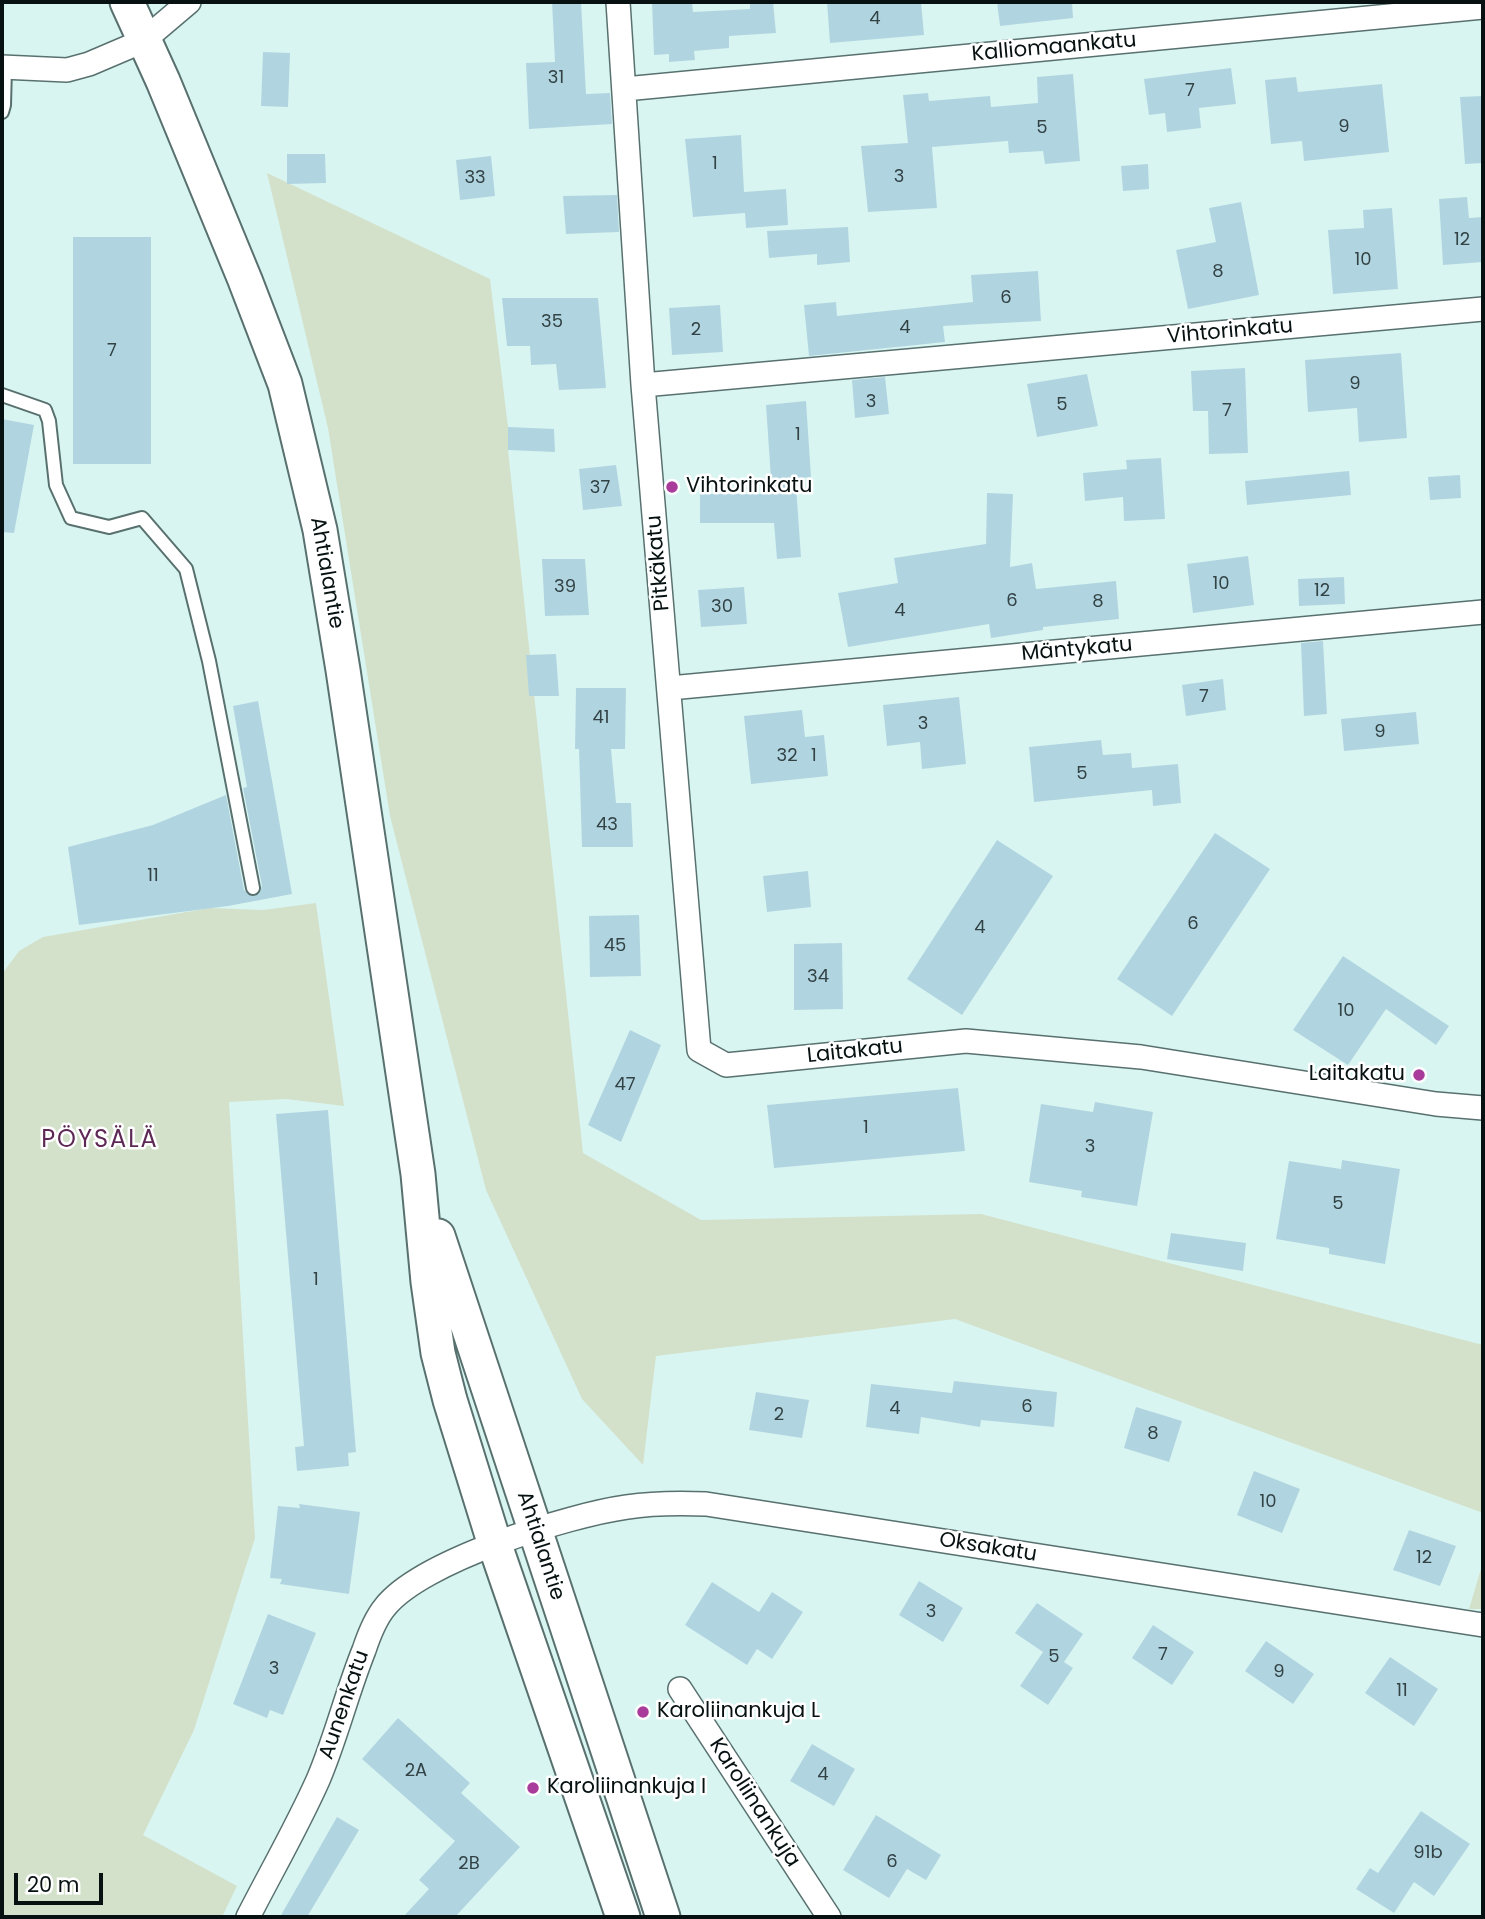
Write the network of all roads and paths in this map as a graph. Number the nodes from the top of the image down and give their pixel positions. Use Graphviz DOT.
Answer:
graph roads {
  1 [pos="127,2"];
  2 [pos="189,2"];
  3 [pos="618,2"];
  4 [pos="1483,7"];
  5 [pos="143,41"];
  6 [pos="4,67"];
  7 [pos="625,89"];
  8 [pos="2,113"];
  9 [pos="1483,309"];
  10 [pos="643,385"];
  11 [pos="2,395"];
  12 [pos="1483,611"];
  13 [pos="670,688"];
  14 [pos="253,888"];
  15 [pos="726,1065"];
  16 [pos="1483,1108"];
  17 [pos="418,1174"];
  18 [pos="535,1531"];
  19 [pos="495,1545"];
  20 [pos="1483,1625"];
  21 [pos="680,1689"];
  22 [pos="248,1917"];
  23 [pos="623,1917"];
  24 [pos="663,1917"];
  25 [pos="829,1917"];
  1 -- 5 [label="main road, Ahtialantie"];
  2 -- 5 [label="street"];
  3 -- 7 [label="street, Pitkäkatu"];
  4 -- 7 [label="street, Kalliomaankatu"];
  5 -- 6 [label="street"];
  5 -- 17 [label="main road, Ahtialantie"];
  6 -- 8 [label="lane"];
  7 -- 10 [label="street, Pitkäkatu"];
  9 -- 10 [label="street, Vihtorinkatu"];
  10 -- 13 [label="street, Pitkäkatu"];
  11 -- 14 [label="lane"];
  12 -- 13 [label="street, Mäntykatu"];
  13 -- 15 [label="street, Pitkäkatu"];
  15 -- 16 [label="street, Laitakatu"];
  17 -- 18 [label="main road, Ahtialantie"];
  17 -- 19 [label="main road, Ahtialantie"];
  18 -- 19 [label="street, Oksakatu"];
  18 -- 20 [label="street, Oksakatu"];
  18 -- 24 [label="main road, Ahtialantie"];
  19 -- 22 [label="street, Aunenkatu"];
  19 -- 23 [label="main road, Ahtialantie"];
  21 -- 25 [label="street, Karoliinankuja"];
}
